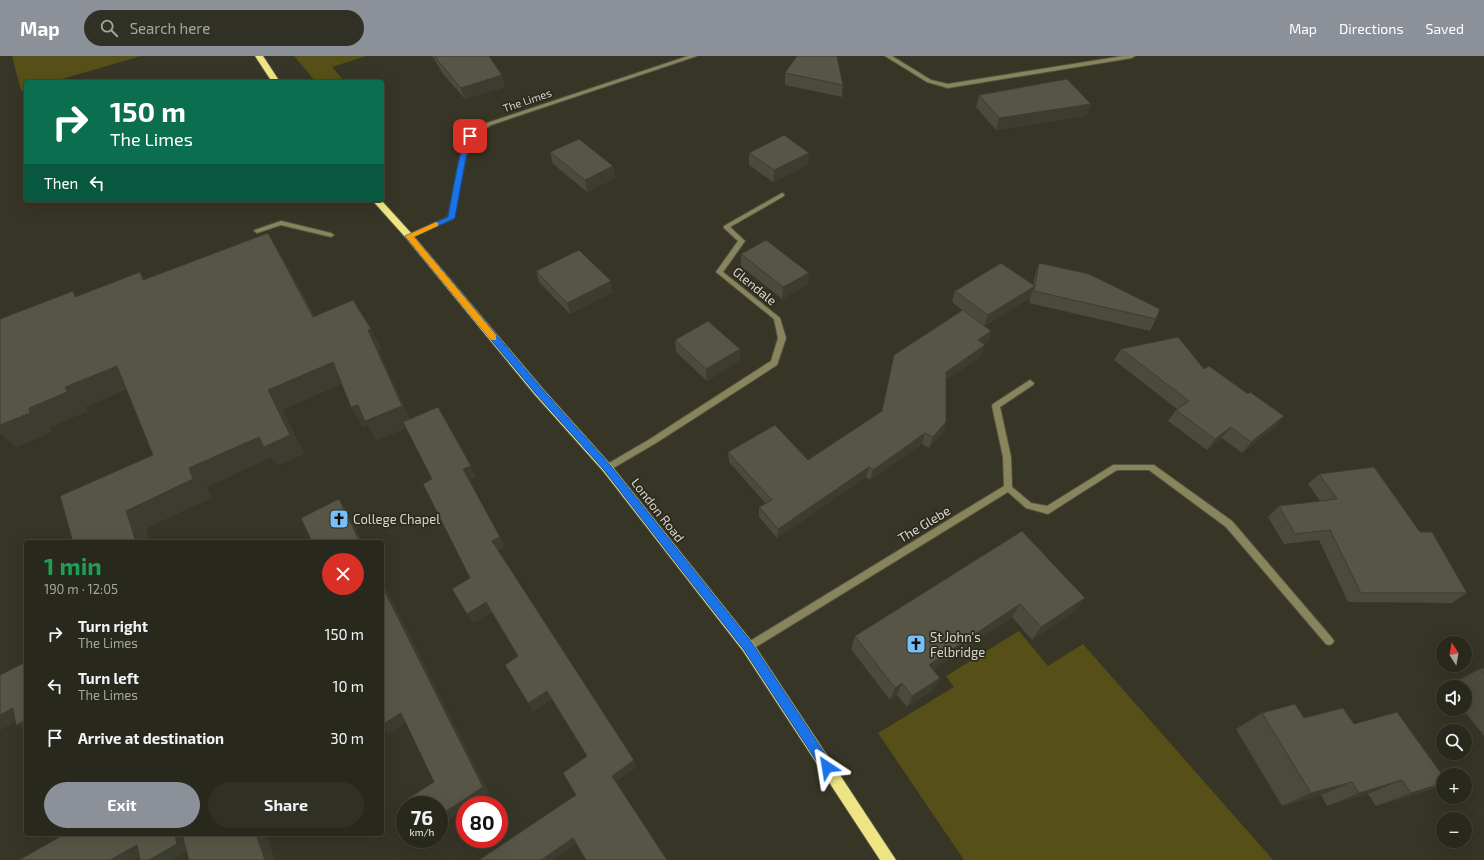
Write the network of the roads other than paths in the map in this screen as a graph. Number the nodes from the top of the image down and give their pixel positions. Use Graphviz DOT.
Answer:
graph roads {
  1 [pos="259,56"];
  2 [pos="694,56"];
  3 [pos="888,56"];
  4 [pos="1132,56"];
  5 [pos="275,80"];
  6 [pos="782,194"];
  7 [pos="378,202"];
  8 [pos="257,231"];
  9 [pos="331,235"];
  10 [pos="409,236"];
  11 [pos="1030,383"];
  12 [pos="607,468"];
  13 [pos="1008,488"];
  14 [pos="1329,641"];
  15 [pos="748,647"];
  16 [pos="889,860"];
  1 -- 5 [label="highway"];
  2 -- 10 [label="street, The Limes"];
  3 -- 4 [label="street"];
  6 -- 12 [label="street, Glendale"];
  7 -- 10 [label="highway, London Road"];
  8 -- 9 [label="street"];
  10 -- 12 [label="highway, London Road"];
  11 -- 13 [label="street"];
  12 -- 15 [label="highway, London Road"];
  13 -- 14 [label="street"];
  13 -- 15 [label="street, The Glebe"];
  15 -- 16 [label="highway, London Road"];
}
